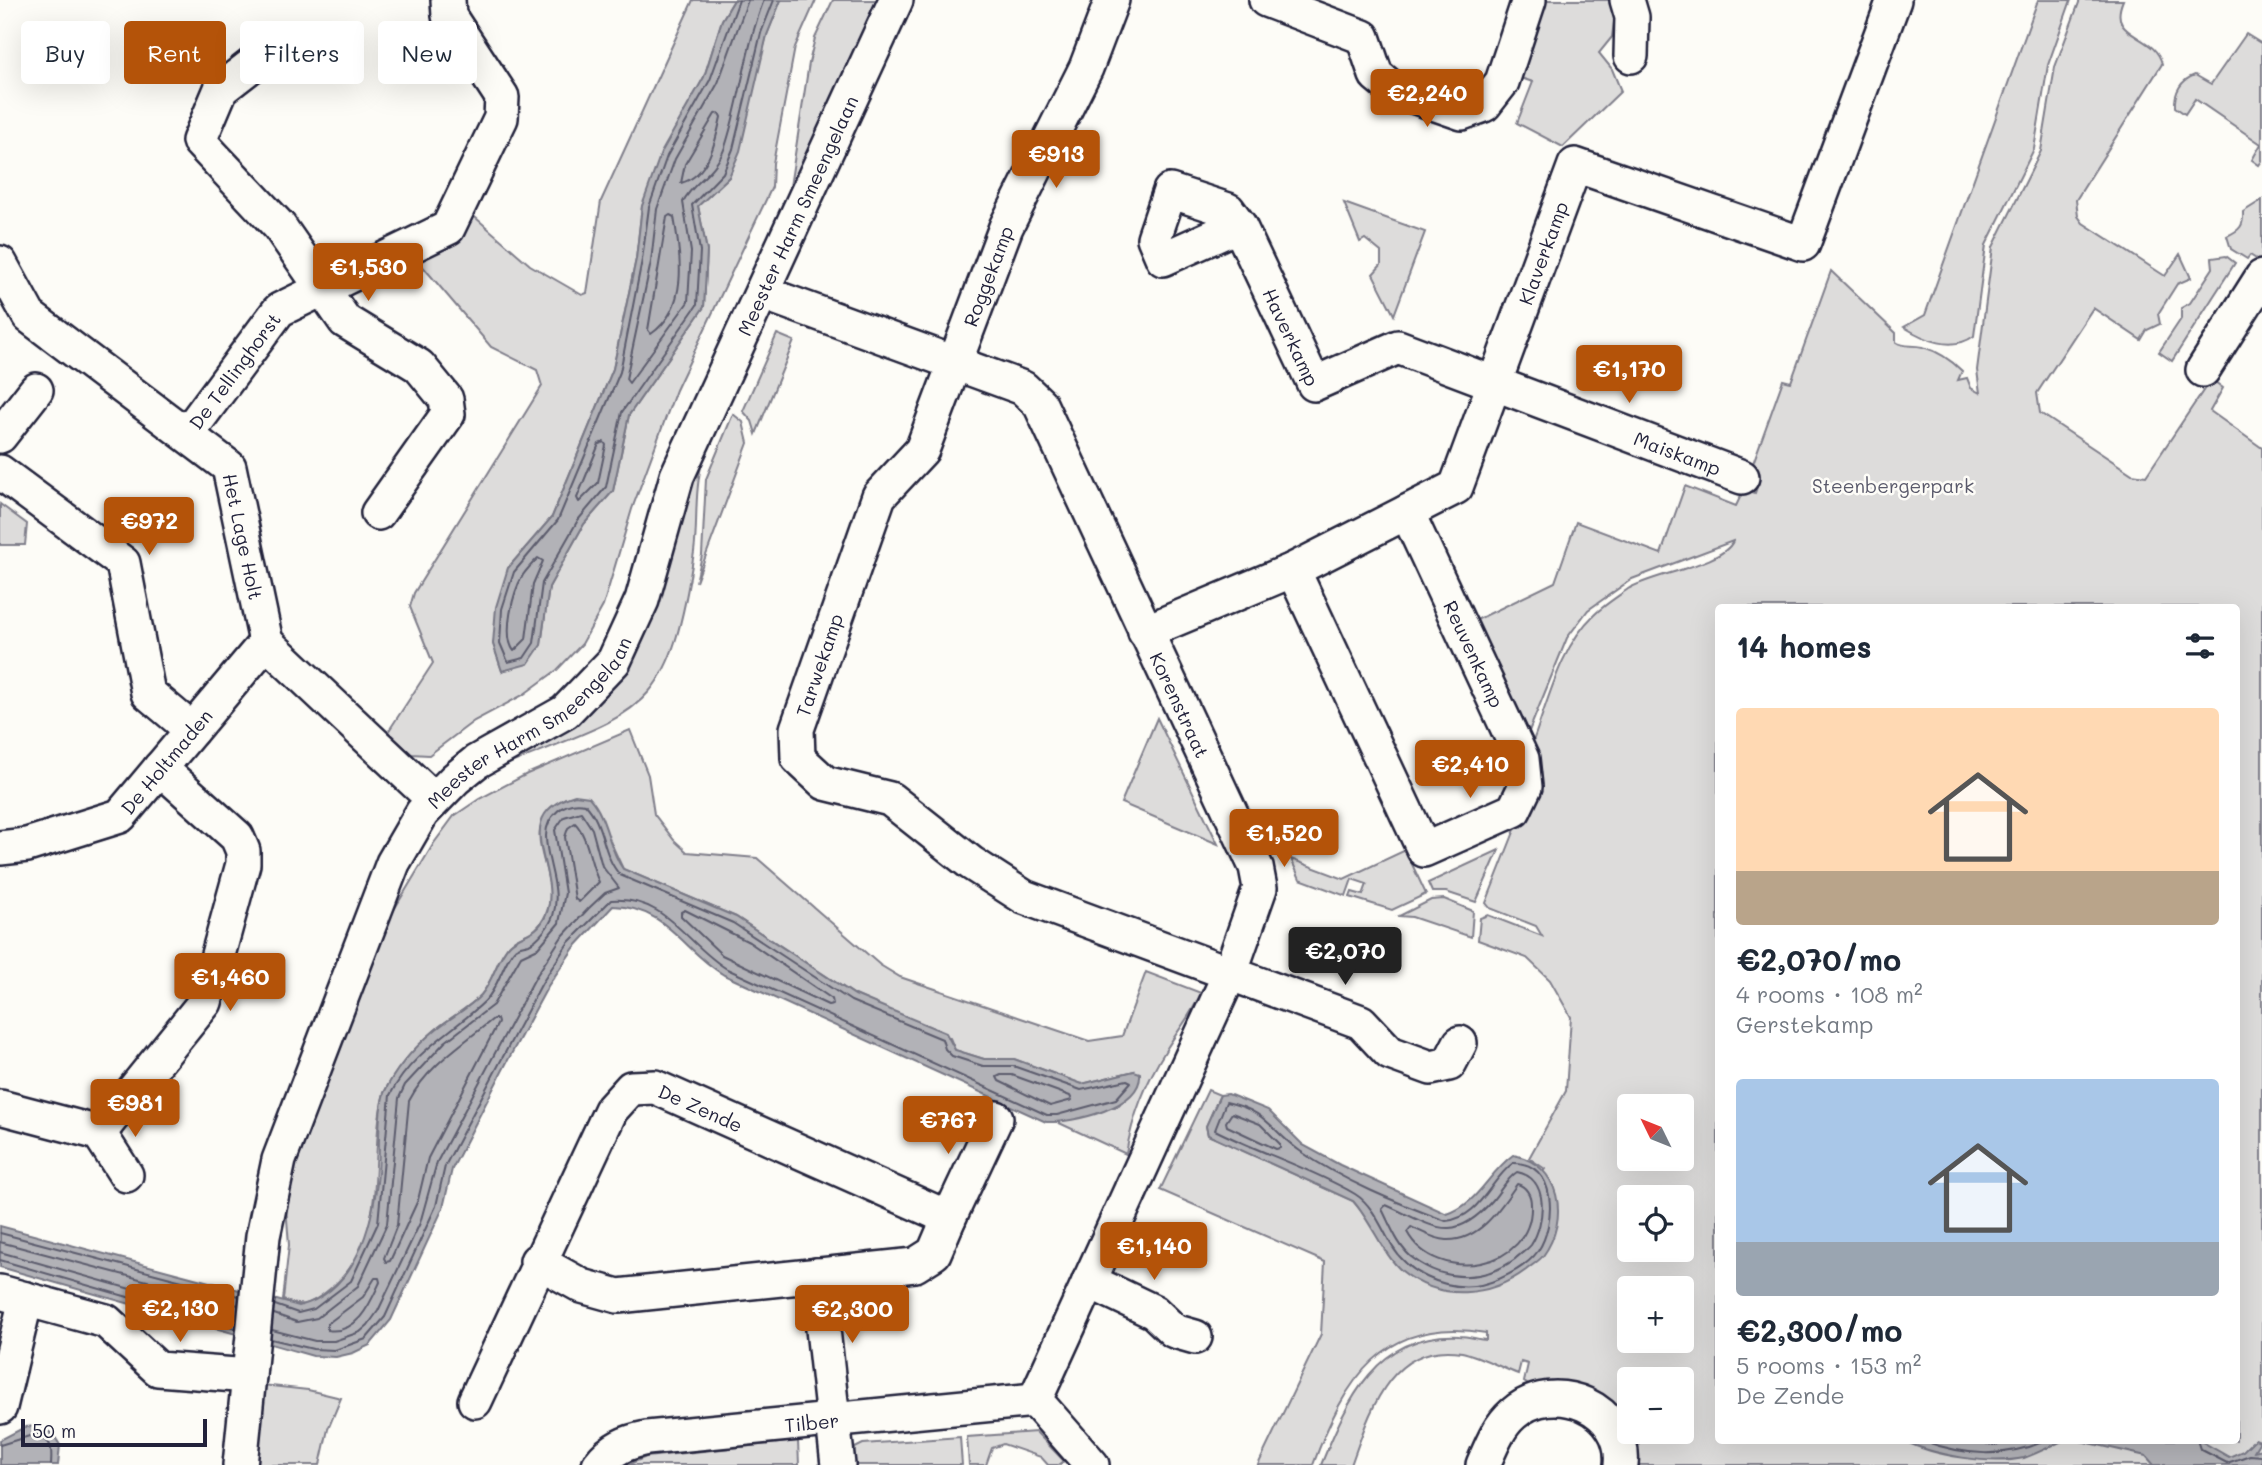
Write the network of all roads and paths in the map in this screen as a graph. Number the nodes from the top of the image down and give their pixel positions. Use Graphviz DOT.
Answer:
graph roads {
  1 [pos="448,0"];
  2 [pos="896,0"];
  3 [pos="1112,0"];
  4 [pos="1529,0"];
  5 [pos="1627,0"];
  6 [pos="1894,0"];
  7 [pos="1272,1"];
  8 [pos="1631,57"];
  9 [pos="240,74"];
  10 [pos="1239,225"];
  11 [pos="0,263"];
  12 [pos="2262,277"];
  13 [pos="321,289"];
  14 [pos="763,293"];
  15 [pos="955,363"];
  16 [pos="2203,370"];
  17 [pos="1496,382"];
  18 [pos="36,390"];
  19 [pos="187,434"];
  20 [pos="0,436"];
  21 [pos="0,472"];
  22 [pos="1742,477"];
  23 [pos="1407,512"];
  24 [pos="378,513"];
  25 [pos="1293,570"];
  26 [pos="1145,632"];
  27 [pos="265,642"];
  28 [pos="192,730"];
  29 [pos="160,768"];
  30 [pos="433,799"];
  31 [pos="0,848"];
  32 [pos="1230,973"];
  33 [pos="1460,1043"];
  34 [pos="0,1107"];
  35 [pos="996,1118"];
  36 [pos="99,1133"];
  37 [pos="126,1175"];
  38 [pos="949,1217"];
  39 [pos="537,1261"];
  40 [pos="817,1275"];
  41 [pos="1089,1281"];
  42 [pos="13,1295"];
  43 [pos="1195,1337"];
  44 [pos="249,1376"];
  45 [pos="1035,1400"];
  46 [pos="475,1401"];
  47 [pos="0,1407"];
  48 [pos="832,1420"];
  49 [pos="240,1465"];
  50 [pos="599,1465"];
  51 [pos="838,1465"];
  52 [pos="1092,1465"];
  53 [pos="1483,1465"];
  54 [pos="1621,1465"];
  1 -- 13 [label="street, De Tellinghorst"];
  2 -- 14 [label="street, Meester Harm Smeengelaan"];
  3 -- 15 [label="street, Roggekamp"];
  4 -- 7 [label="street"];
  5 -- 8 [label="street"];
  6 -- 17 [label="street, Klaverkamp"];
  9 -- 13 [label="street"];
  10 -- 17 [label="street, Haverkamp"];
  11 -- 19 [label="street, Het Lage Holt"];
  12 -- 16 [label="street"];
  13 -- 19 [label="street, De Tellinghorst"];
  13 -- 24 [label="street"];
  14 -- 15 [label="street, Korenstraat"];
  14 -- 30 [label="street, Meester Harm Smeengelaan"];
  15 -- 26 [label="street, Korenstraat"];
  15 -- 32 [label="street, Tarwekamp"];
  17 -- 22 [label="street, Maiskamp"];
  17 -- 23 [label="street, Klaverkamp"];
  18 -- 20 [label="street"];
  19 -- 27 [label="street, Het Lage Holt"];
  21 -- 28 [label="street"];
  23 -- 25 [label="street, Klaverkamp"];
  23 -- 25 [label="street, Reuvenkamp"];
  25 -- 26 [label="street, Klaverkamp"];
  26 -- 32 [label="street, Korenstraat"];
  27 -- 28 [label="street, De Holtmaden"];
  27 -- 30 [label="street"];
  28 -- 29 [label="street, De Holtmaden"];
  29 -- 31 [label="street, De Holtmaden"];
  29 -- 36 [label="street"];
  30 -- 44 [label="street, Meester Harm Smeengelaan"];
  32 -- 33 [label="street, Tarwekamp"];
  32 -- 41 [label="street, Korenstraat"];
  34 -- 36 [label="street"];
  35 -- 38 [label="street"];
  36 -- 37 [label="street"];
  38 -- 39 [label="street, De Zende"];
  38 -- 40 [label="street"];
  39 -- 40 [label="street"];
  39 -- 46 [label="street, De Zende"];
  40 -- 48 [label="street"];
  41 -- 43 [label="street"];
  41 -- 45 [label="street, Korenstraat"];
  42 -- 44 [label="street"];
  42 -- 47 [label="street"];
  44 -- 49 [label="street, Meester Harm Smeengelaan"];
  45 -- 48 [label="street, Tilber"];
  45 -- 52 [label="street"];
  48 -- 50 [label="street, Tilber"];
  48 -- 51 [label="street"];
  53 -- 54 [label="street"];
}
